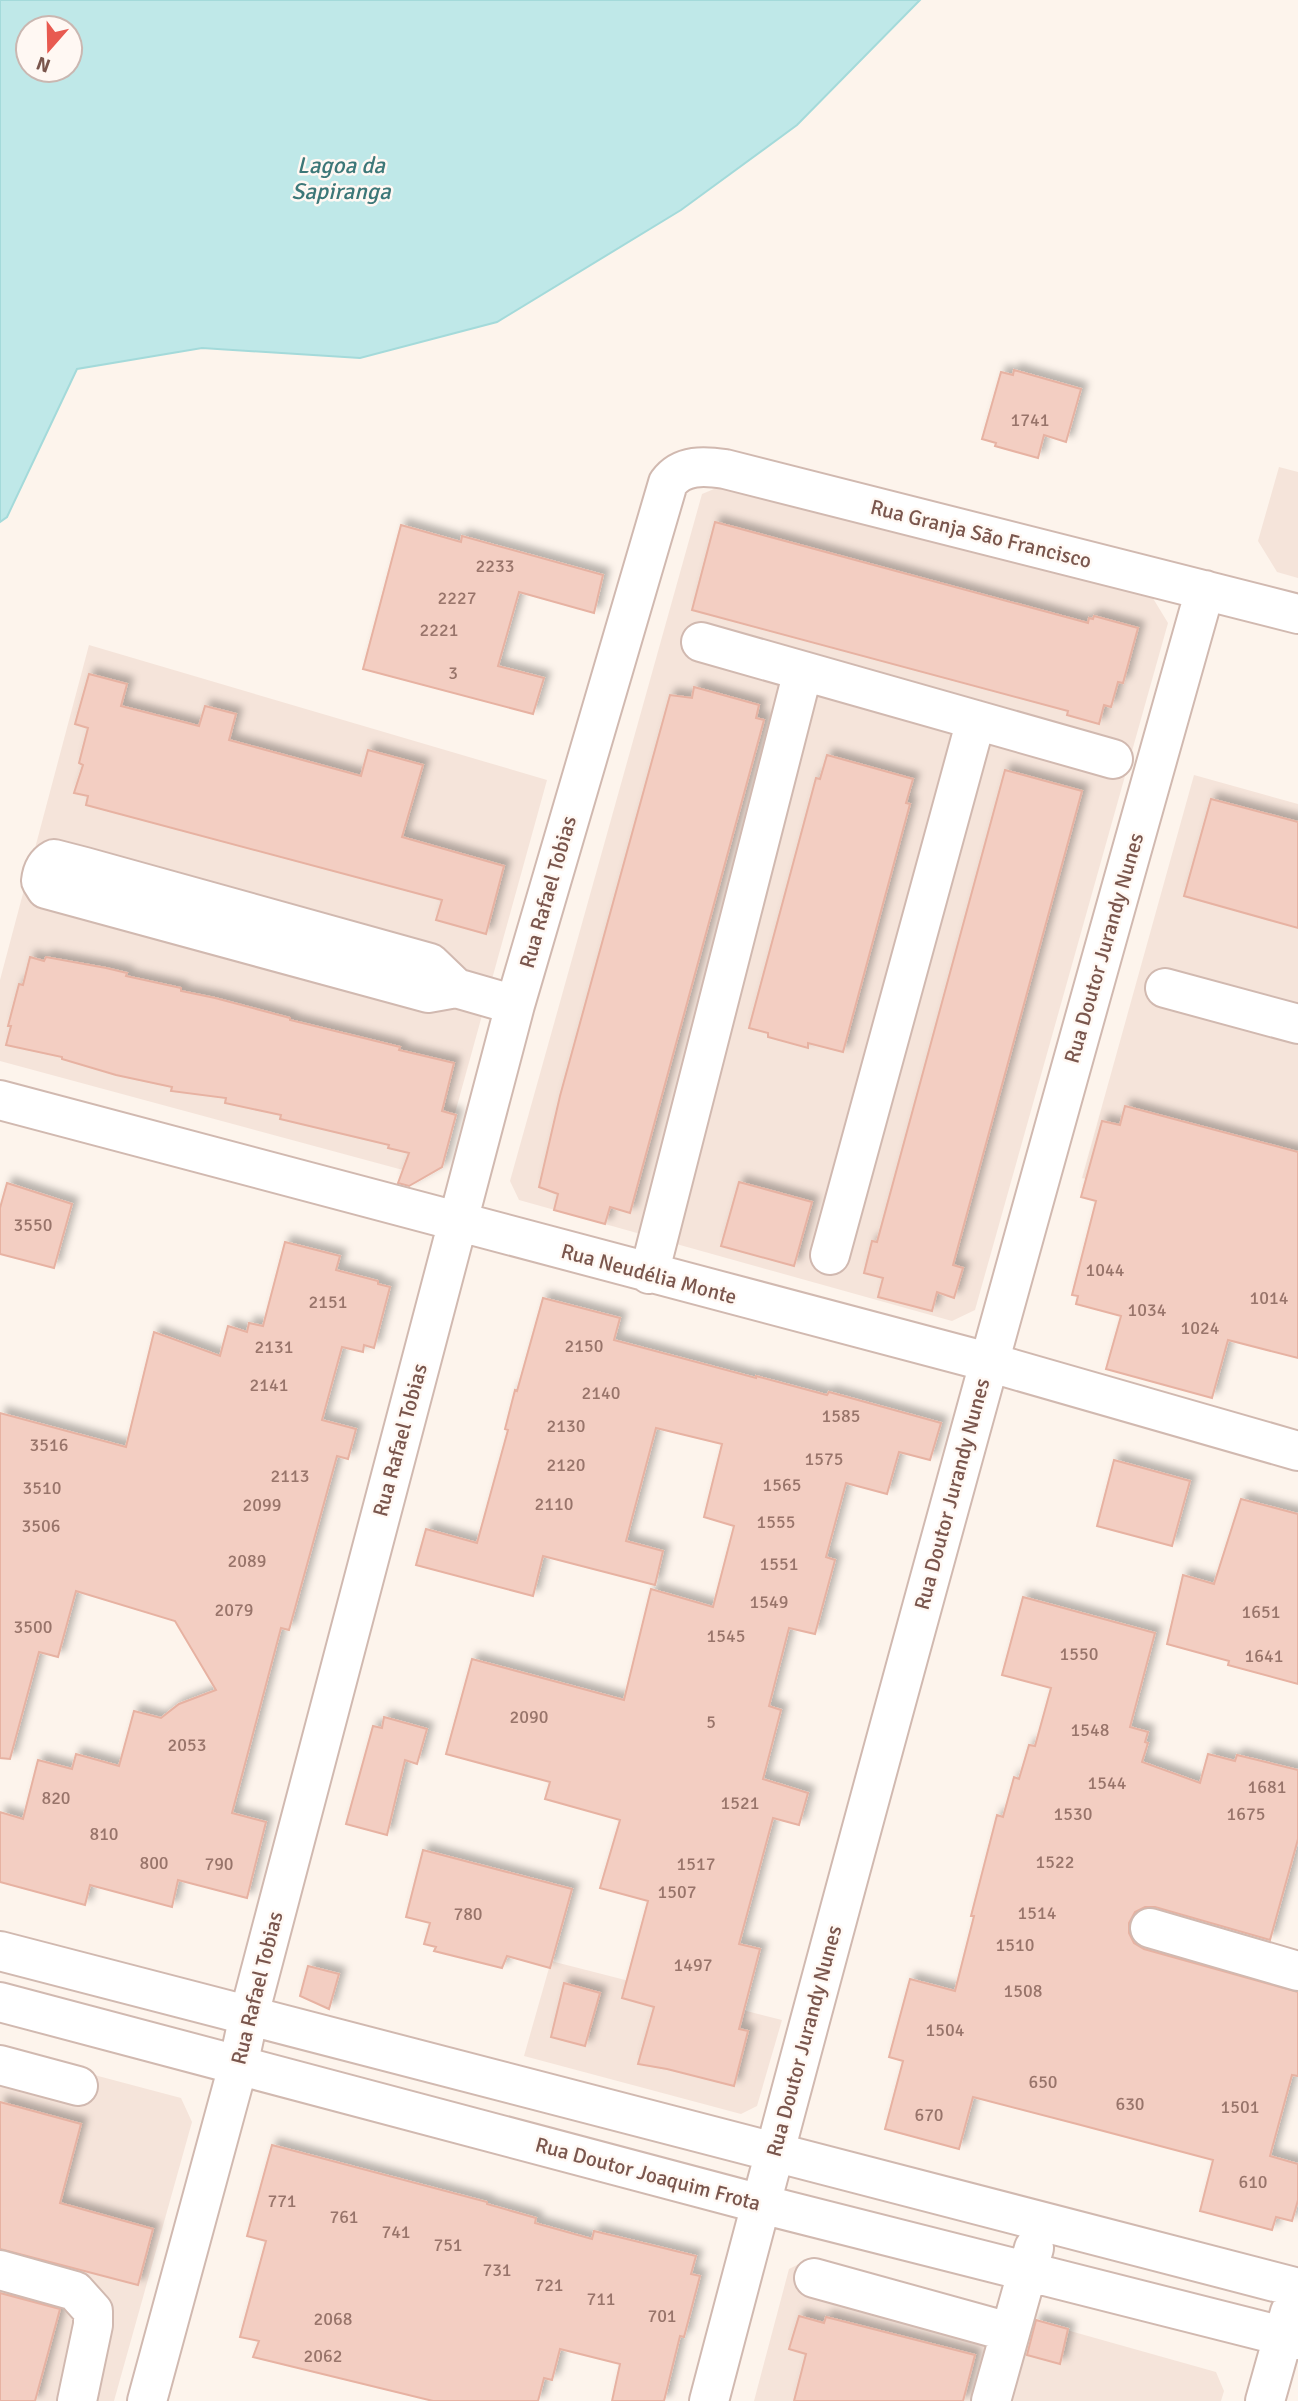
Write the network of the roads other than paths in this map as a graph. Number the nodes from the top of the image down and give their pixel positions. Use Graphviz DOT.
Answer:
graph roads {
  1 [pos="668,483"];
  2 [pos="1205,590"];
  3 [pos="1298,614"];
  4 [pos="701,642"];
  5 [pos="803,671"];
  6 [pos="976,720"];
  7 [pos="1113,760"];
  8 [pos="456,988"];
  9 [pos="1165,988"];
  10 [pos="515,1005"];
  11 [pos="1298,1024"];
  12 [pos="0,1100"];
  13 [pos="457,1223"];
  14 [pos="830,1255"];
  15 [pos="649,1273"];
  16 [pos="988,1362"];
  17 [pos="1298,1451"];
  18 [pos="1150,1928"];
  19 [pos="0,1951"];
  20 [pos="1298,1971"];
  21 [pos="0,2002"];
  22 [pos="249,2015"];
  23 [pos="0,2065"];
  24 [pos="238,2066"];
  25 [pos="78,2086"];
  26 [pos="774,2151"];
  27 [pos="761,2204"];
  28 [pos="1042,2220"];
  29 [pos="0,2270"];
  30 [pos="1028,2271"];
  31 [pos="814,2278"];
  32 [pos="1298,2288"];
  33 [pos="1009,2332"];
  34 [pos="1290,2338"];
  35 [pos="77,2401"];
  36 [pos="148,2401"];
  37 [pos="709,2401"];
  38 [pos="991,2401"];
  39 [pos="1265,2401"];
  1 -- 2 [label="street, Rua Granja São Francisco"];
  1 -- 10 [label="street, Rua Rafael Tobias"];
  2 -- 3 [label="street, Rua Granja São Francisco"];
  2 -- 16 [label="street, Rua Doutor Jurandy Nunes"];
  4 -- 5 [label="street"];
  5 -- 6 [label="street"];
  5 -- 15 [label="street"];
  6 -- 7 [label="street"];
  6 -- 14 [label="street"];
  8 -- 8 [label="street"];
  8 -- 10 [label="street"];
  9 -- 11 [label="street"];
  10 -- 13 [label="street, Rua Rafael Tobias"];
  12 -- 13 [label="street, Rua Neudélia Monte"];
  13 -- 15 [label="street, Rua Neudélia Monte"];
  13 -- 22 [label="street, Rua Rafael Tobias"];
  15 -- 16 [label="street, Rua Neudélia Monte"];
  16 -- 17 [label="street, Rua Neudélia Monte"];
  16 -- 26 [label="street, Rua Doutor Jurandy Nunes"];
  18 -- 20 [label="street"];
  19 -- 22 [label="street"];
  21 -- 24 [label="street, Rua Doutor Joaquim Frota"];
  22 -- 24 [label="street, Rua Rafael Tobias"];
  22 -- 26 [label="street"];
  23 -- 25 [label="street"];
  24 -- 27 [label="street, Rua Doutor Joaquim Frota"];
  24 -- 36 [label="street, Rua Rafael Tobias"];
  26 -- 27 [label="street, Rua Doutor Jurandy Nunes"];
  26 -- 28 [label="street"];
  27 -- 30 [label="street, Rua Doutor Joaquim Frota"];
  27 -- 37 [label="street, Rua Doutor Jurandy Nunes"];
  28 -- 30 [label="street"];
  28 -- 32 [label="street"];
  29 -- 35 [label="street"];
  30 -- 33 [label="street"];
  30 -- 34 [label="street, Rua Doutor Joaquim Frota"];
  31 -- 33 [label="street"];
  32 -- 34 [label="street"];
  33 -- 38 [label="street"];
  34 -- 39 [label="street"];
}
